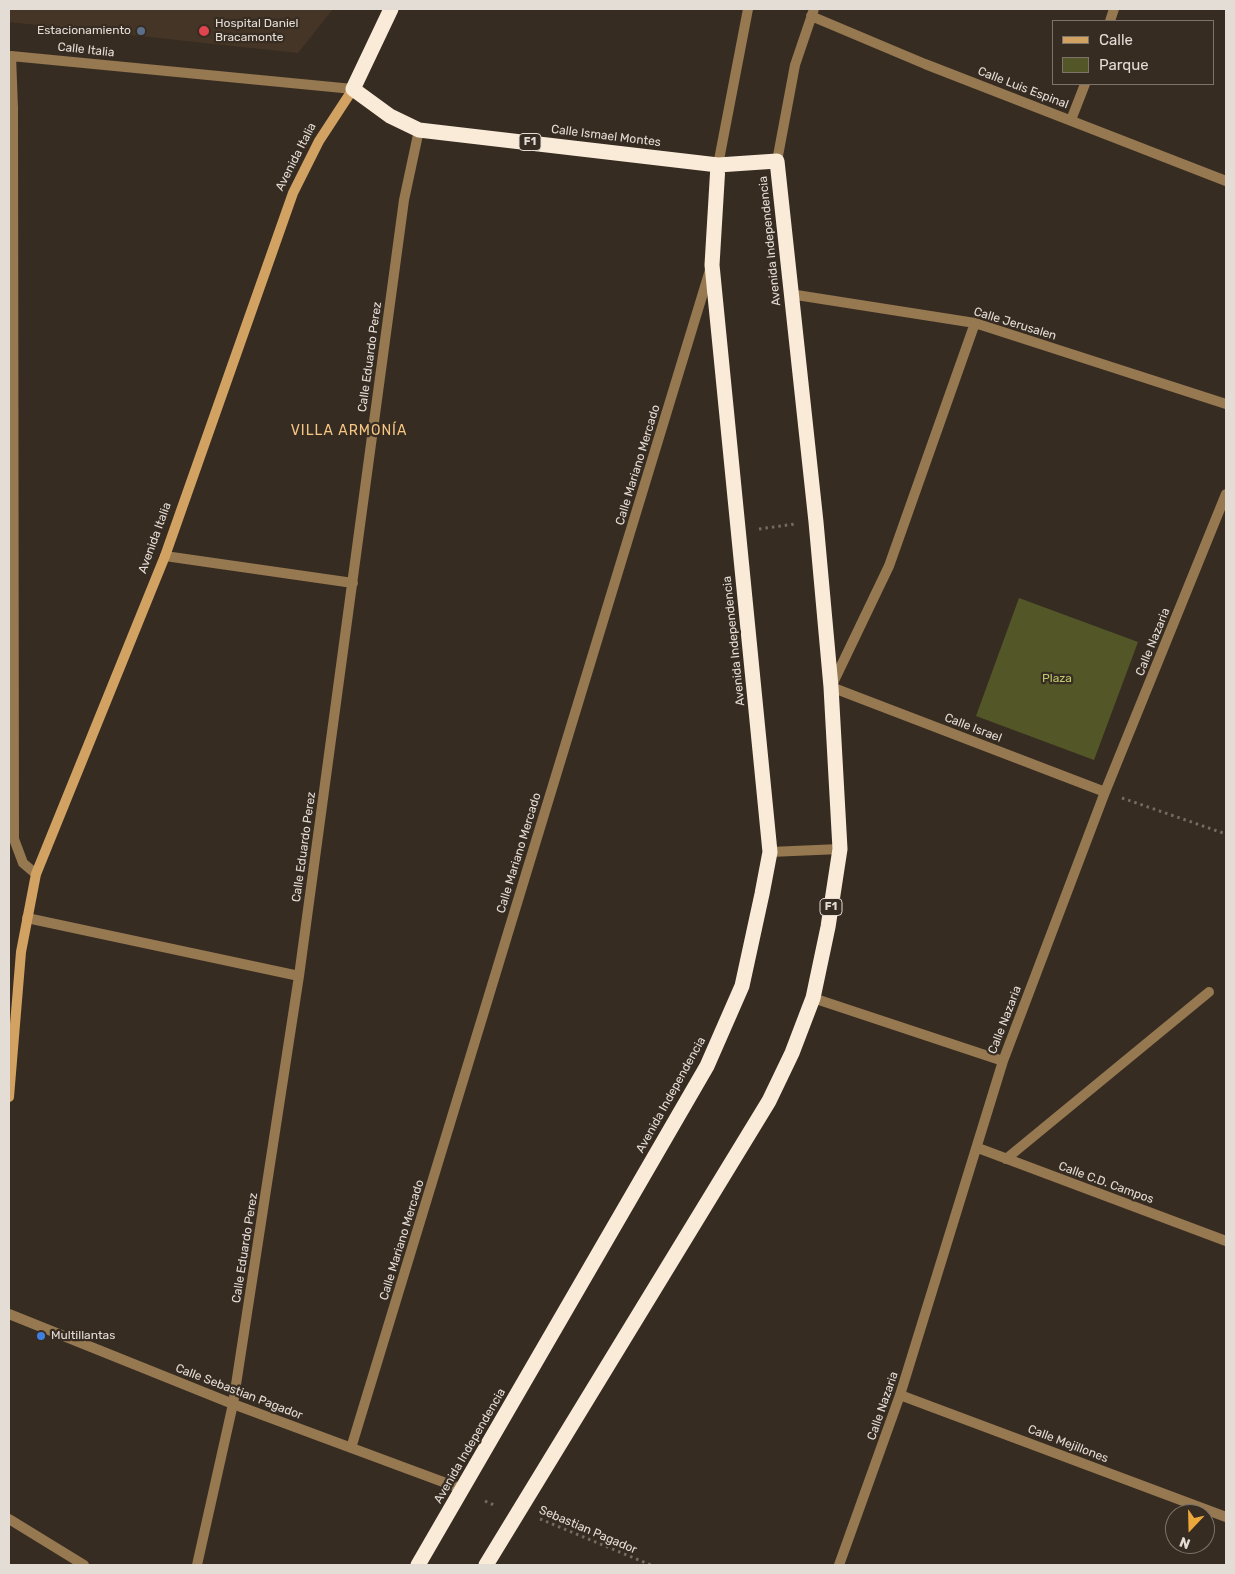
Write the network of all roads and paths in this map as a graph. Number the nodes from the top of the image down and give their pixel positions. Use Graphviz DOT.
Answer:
graph roads {
  1 [pos="391,9"];
  2 [pos="748,9"];
  3 [pos="812,12"];
  4 [pos="10,55"];
  5 [pos="1085,85"];
  6 [pos="353,89"];
  7 [pos="11,110"];
  8 [pos="1071,120"];
  9 [pos="419,130"];
  10 [pos="777,161"];
  11 [pos="718,165"];
  12 [pos="1226,181"];
  13 [pos="712,264"];
  14 [pos="790,294"];
  15 [pos="975,323"];
  16 [pos="1226,404"];
  17 [pos="1226,494"];
  18 [pos="816,522"];
  19 [pos="738,532"];
  20 [pos="165,556"];
  21 [pos="353,583"];
  22 [pos="831,686"];
  23 [pos="1105,792"];
  24 [pos="1226,834"];
  25 [pos="840,849"];
  26 [pos="770,852"];
  27 [pos="36,874"];
  28 [pos="27,918"];
  29 [pos="299,976"];
  30 [pos="1208,992"];
  31 [pos="813,998"];
  32 [pos="1003,1061"];
  33 [pos="9,1097"];
  34 [pos="978,1148"];
  35 [pos="1006,1159"];
  36 [pos="1226,1241"];
  37 [pos="9,1314"];
  38 [pos="900,1395"];
  39 [pos="234,1404"];
  40 [pos="351,1448"];
  41 [pos="462,1489"];
  42 [pos="486,1501"];
  43 [pos="497,1506"];
  44 [pos="519,1510"];
  45 [pos="1226,1517"];
  46 [pos="9,1518"];
  47 [pos="84,1565"];
  48 [pos="197,1565"];
  49 [pos="418,1565"];
  50 [pos="486,1565"];
  51 [pos="651,1565"];
  52 [pos="839,1565"];
  1 -- 6 [label="highway, Avenida Italia"];
  2 -- 11 [label="street"];
  3 -- 8 [label="street, Calle Luis Espinal"];
  3 -- 10 [label="street"];
  4 -- 6 [label="street, Calle Italia"];
  4 -- 7 [label="street, Calle Italia"];
  5 -- 8 [label="street"];
  6 -- 9 [label="highway, Calle Ismael Montes / F1"];
  6 -- 20 [label="main road, Avenida Italia"];
  7 -- 27 [label="street, Calle Italia"];
  8 -- 12 [label="street, Calle Luis Espinal"];
  9 -- 11 [label="highway, Calle Ismael Montes / F1"];
  9 -- 21 [label="street, Calle Eduardo Perez"];
  10 -- 11 [label="highway, Avenida Independencia / F1"];
  10 -- 14 [label="highway, Avenida Independencia / F1"];
  11 -- 13 [label="highway, Avenida Independencia"];
  13 -- 19 [label="highway, Avenida Independencia"];
  13 -- 40 [label="street, Calle Mariano Mercado"];
  14 -- 15 [label="street, Calle Jerusalen"];
  14 -- 18 [label="highway, Avenida Independencia / F1"];
  15 -- 16 [label="street, Calle Jerusalen"];
  15 -- 22 [label="street"];
  17 -- 23 [label="street, Calle Nazaria"];
  18 -- 19 [label="path"];
  18 -- 22 [label="highway, Avenida Independencia / F1"];
  19 -- 26 [label="highway, Avenida Independencia"];
  20 -- 21 [label="street"];
  20 -- 27 [label="main road, Avenida Italia"];
  21 -- 29 [label="street, Calle Eduardo Perez"];
  22 -- 23 [label="street, Calle Israel"];
  22 -- 25 [label="highway, Avenida Independencia / F1"];
  23 -- 24 [label="path"];
  23 -- 32 [label="street, Calle Nazaria"];
  25 -- 26 [label="street"];
  25 -- 31 [label="highway, Avenida Independencia / F1"];
  26 -- 41 [label="highway, Avenida Independencia"];
  27 -- 28 [label="main road, Avenida Italia"];
  28 -- 29 [label="street"];
  28 -- 33 [label="main road, Avenida Italia"];
  29 -- 39 [label="street, Calle Eduardo Perez"];
  30 -- 35 [label="street"];
  31 -- 32 [label="street"];
  31 -- 44 [label="highway, Avenida Independencia / F1"];
  32 -- 34 [label="street, Calle Nazaria"];
  34 -- 35 [label="street, Calle C.D. Campos"];
  34 -- 38 [label="street, Calle Nazaria"];
  35 -- 36 [label="street, Calle C.D. Campos"];
  37 -- 39 [label="street, Calle Sebastian Pagador"];
  38 -- 45 [label="street, Calle Mejillones"];
  38 -- 52 [label="street, Calle Nazaria"];
  39 -- 40 [label="street, Calle Sebastian Pagador"];
  39 -- 48 [label="street, Calle Eduardo Perez"];
  40 -- 41 [label="street, Calle Sebastian Pagador"];
  41 -- 49 [label="highway, Avenida Independencia"];
  42 -- 43 [label="path"];
  44 -- 50 [label="highway, Avenida Independencia / F1"];
  44 -- 51 [label="path, Sebastian Pagador"];
  46 -- 47 [label="street"];
}
